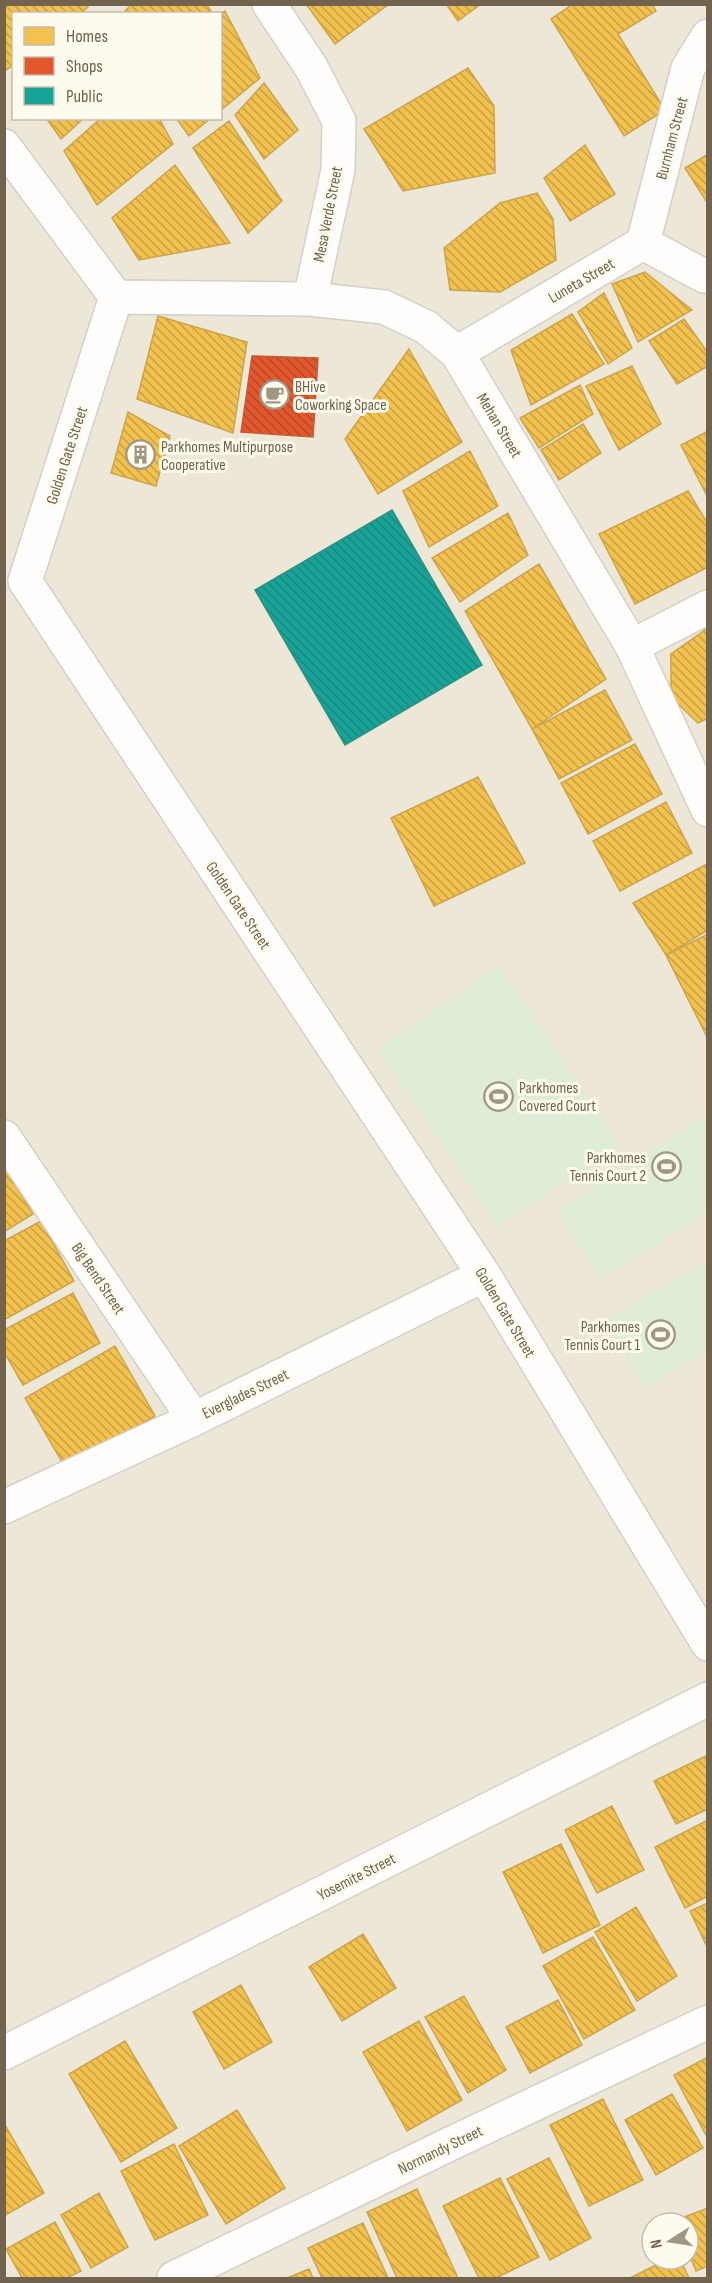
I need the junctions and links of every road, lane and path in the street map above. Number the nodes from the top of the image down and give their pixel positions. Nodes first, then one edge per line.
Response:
1 (269, 4) edge
2 (708, 36) edge
3 (4, 146) edge
4 (643, 243) junction
5 (708, 275) edge
6 (117, 297) junction
7 (310, 298) junction
8 (457, 353) junction
9 (15, 577) edge
10 (708, 607) edge
11 (632, 646) junction
12 (708, 810) edge
13 (4, 1137) edge
14 (484, 1275) junction
15 (194, 1419) junction
16 (4, 1507) edge
17 (708, 1644) edge
18 (708, 1699) edge
19 (708, 2022) edge
20 (4, 2052) edge
21 (174, 2278) edge

1 - 7 street, Mesa Verde Street
2 - 4 street, Burnham Street
3 - 6 street
4 - 5 street
4 - 8 street, Luneta Street
6 - 7 street, Mehan Street
6 - 9 street, Golden Gate Street
7 - 8 street, Mehan Street
8 - 11 street, Mehan Street
9 - 14 street, Golden Gate Street
10 - 11 street
11 - 12 street, Mehan Street
13 - 15 street, Big Bend Street
14 - 15 street, Everglades Street
14 - 17 street, Golden Gate Street
15 - 16 street, Everglades Street
18 - 20 street, Yosemite Street
19 - 21 street, Normandy Street

